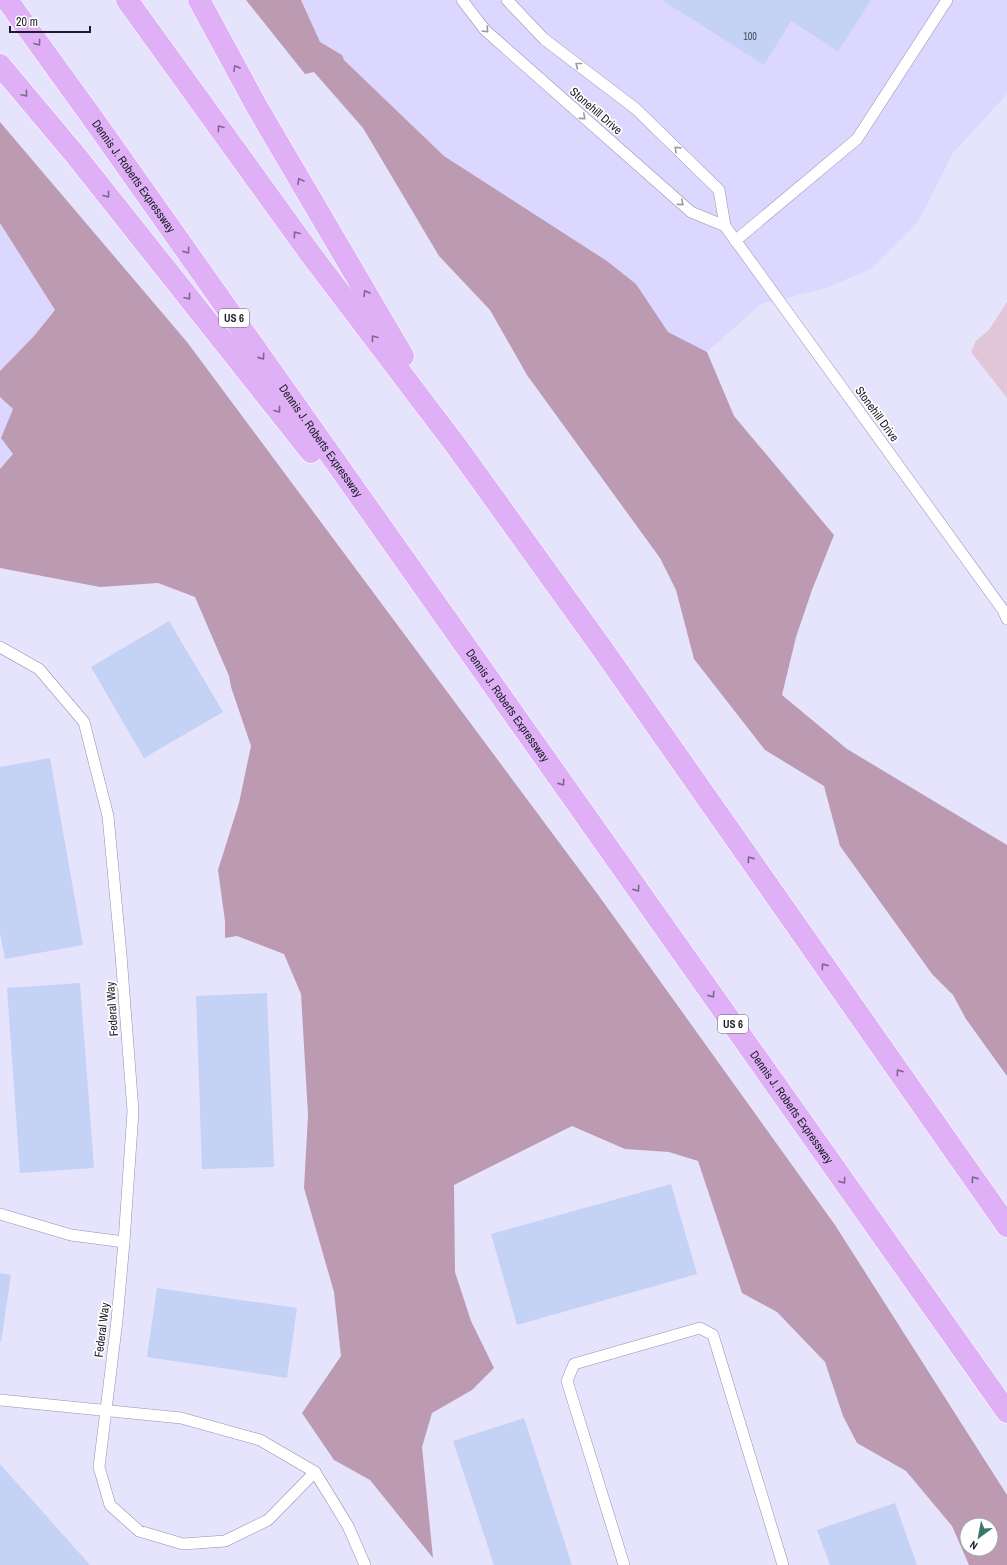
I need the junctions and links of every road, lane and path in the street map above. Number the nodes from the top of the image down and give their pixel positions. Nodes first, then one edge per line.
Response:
1 (7, 0) edge
2 (127, 0) edge
3 (199, 0) edge
4 (462, 0) edge
5 (507, 0) edge
6 (947, 0) edge
7 (0, 64) edge
8 (724, 226) junction
9 (735, 241) junction
10 (457, 447) junction
11 (1007, 619) edge
12 (458, 636) junction
13 (0, 647) edge
14 (0, 1214) edge
15 (1003, 1220) edge
16 (124, 1242) junction
17 (0, 1400) edge
18 (105, 1411) junction
19 (1007, 1412) edge
20 (315, 1472) junction
21 (365, 1565) edge
22 (624, 1565) edge
23 (783, 1565) edge

1 -> 12 highway, Dennis J. Roberts Expressway / US 6
10 -> 2 highway
10 -> 3 highway
4 -> 8 lane, Stonehill Drive
8 -> 5 lane, Stonehill Drive
6 - 9 lane
7 -> 12 highway
8 - 9 lane, Stonehill Drive
9 - 11 lane, Stonehill Drive
15 -> 10 highway
12 -> 19 highway, Dennis J. Roberts Expressway / US 6
13 - 16 lane, Federal Way
14 - 16 lane
16 - 18 lane, Federal Way
17 - 18 lane
18 - 20 lane
18 - 20 lane, Federal Way
20 - 21 lane
22 - 23 lane

